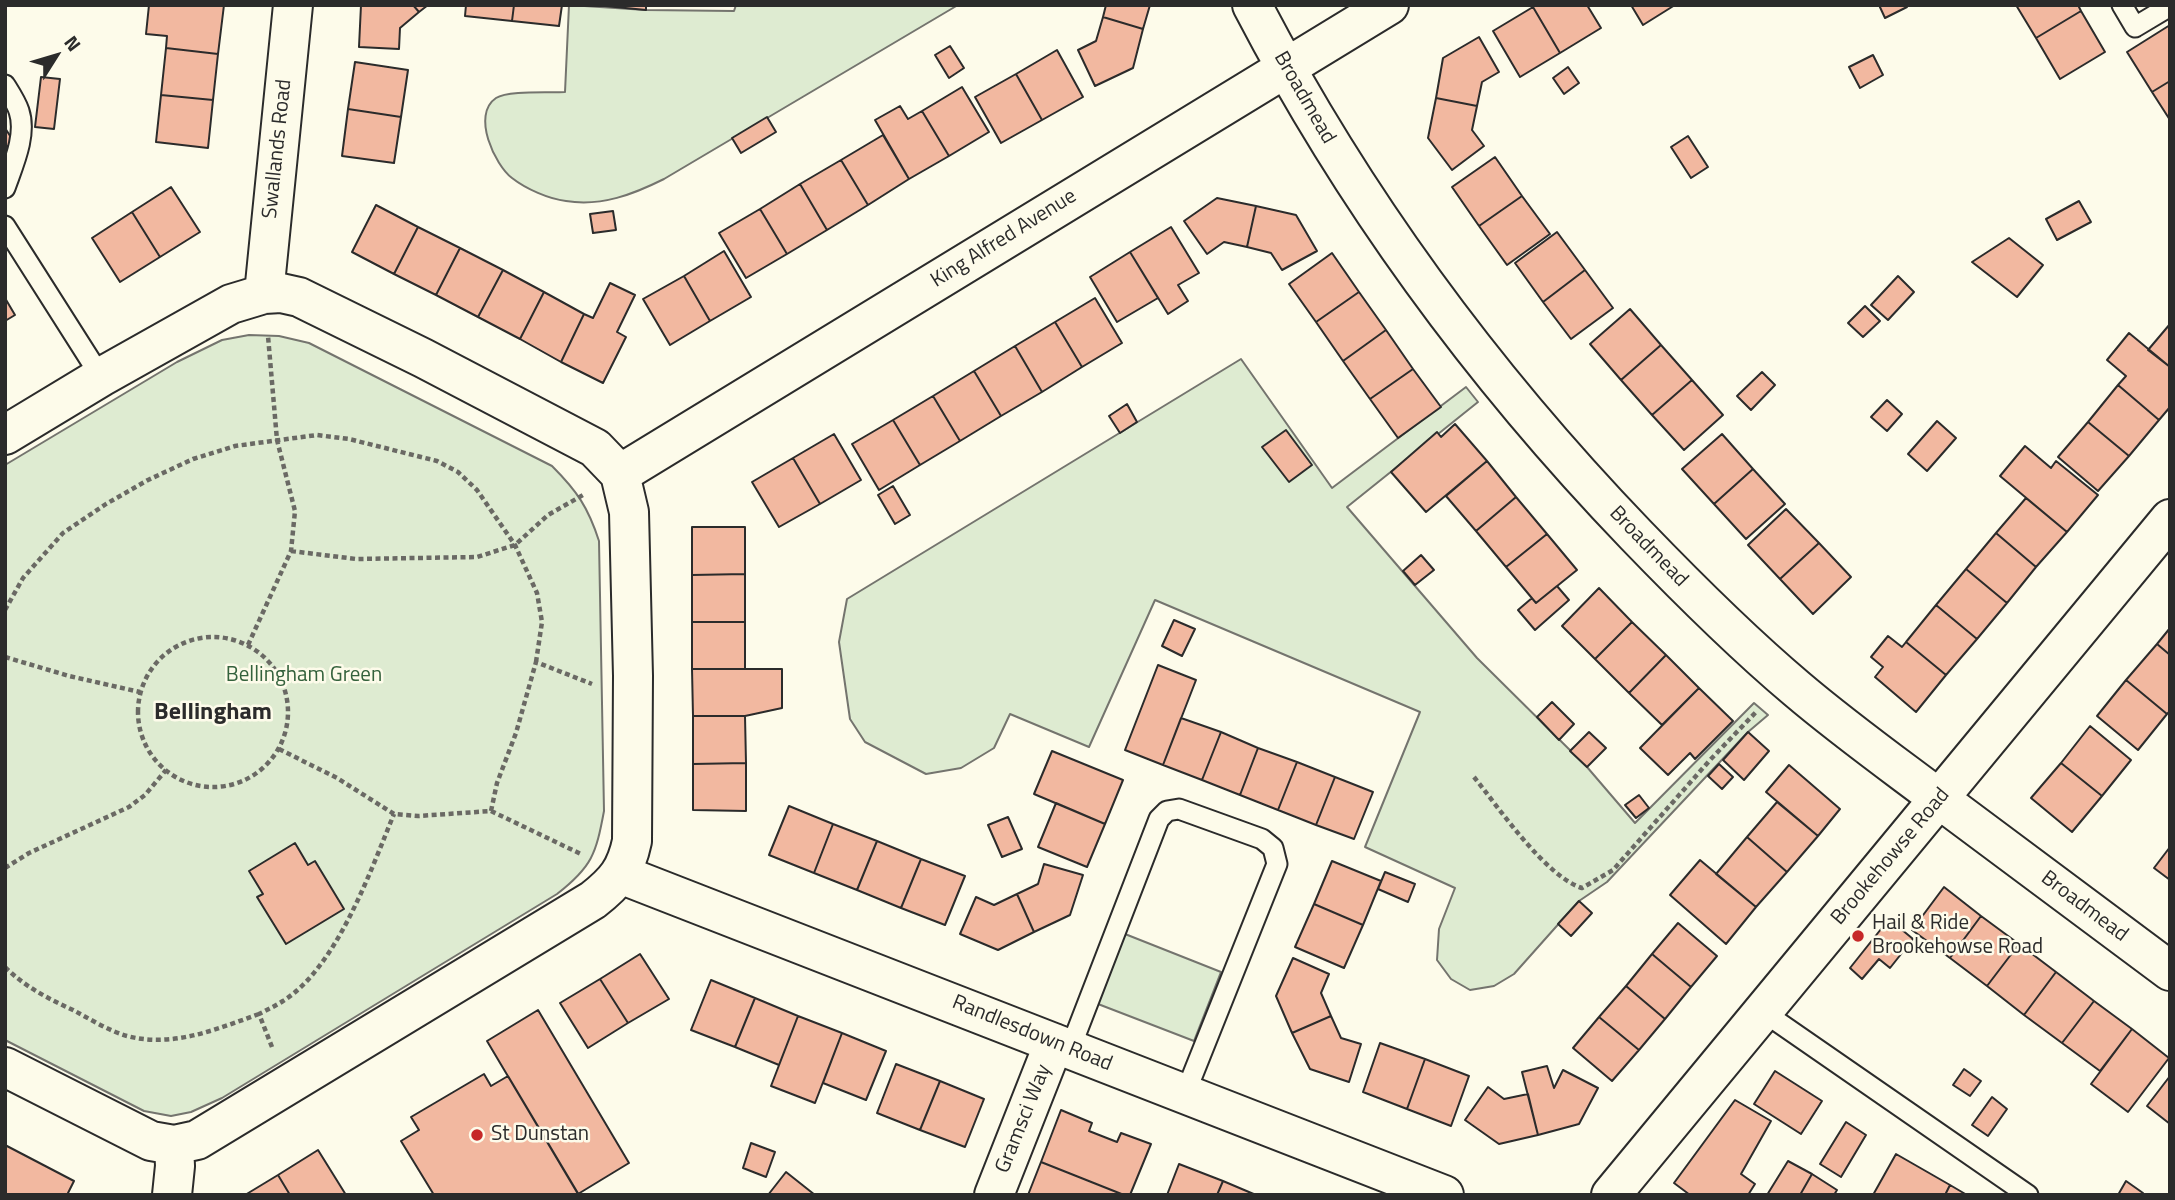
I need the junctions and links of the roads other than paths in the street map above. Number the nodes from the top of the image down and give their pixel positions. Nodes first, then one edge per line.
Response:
1 (293, 5) edge
2 (1252, 5) edge
3 (1389, 5) edge
4 (2122, 5) edge
5 (2170, 6) edge
6 (1284, 68) junction
7 (5, 85) edge
8 (5, 188) edge
9 (5, 226) edge
10 (264, 294) junction
11 (101, 377) junction
12 (5, 435) edge
13 (620, 474) junction
14 (2170, 519) edge
15 (1940, 799) junction
16 (620, 874) junction
17 (2170, 971) edge
18 (1762, 1011) junction
19 (1062, 1046) junction
20 (5, 1067) edge
21 (1185, 1094) junction
22 (174, 1145) junction
23 (172, 1195) edge
24 (994, 1195) edge
25 (1444, 1195) edge
26 (1611, 1195) edge
27 (2028, 1195) edge

1 - 10 street, Swallands Road
2 - 6 street, Broadmead
3 - 6 street, King Alfred Avenue
4 - 5 lane
6 - 13 street, King Alfred Avenue
6 - 15 street, Broadmead
7 - 8 lane
9 - 11 lane
10 - 11 street
10 - 13 street
11 - 12 street
13 - 16 street
14 - 15 street, Brookehowse Road
15 - 17 street, Broadmead
15 - 18 street, Brookehowse Road
16 - 19 street, Randlesdown Road
16 - 22 street
18 - 26 street, Brookehowse Road
18 - 27 lane
19 - 21 street, Randlesdown Road
19 - 21 lane
19 - 24 street, Gramsci Way
20 - 22 street
21 - 25 street, Randlesdown Road
22 - 23 street

